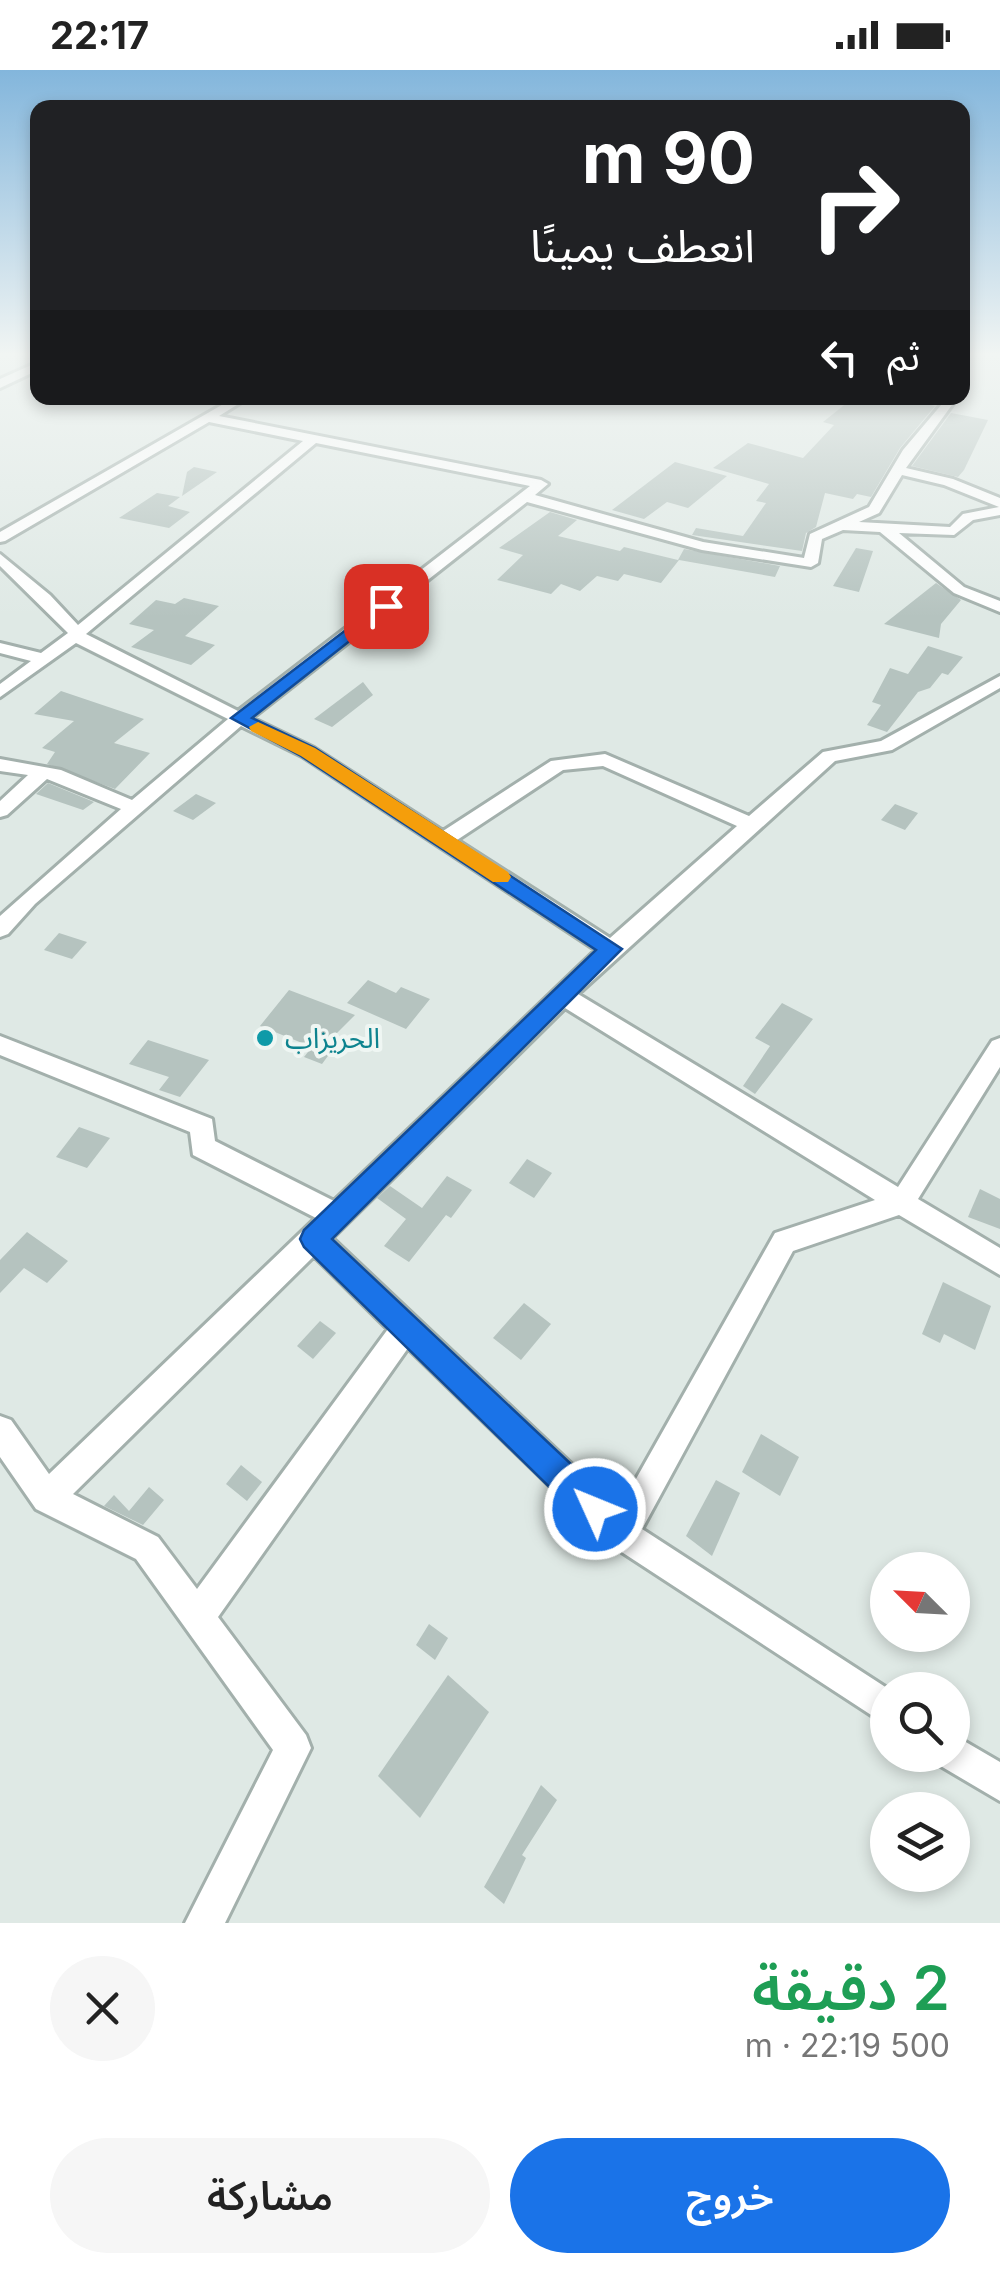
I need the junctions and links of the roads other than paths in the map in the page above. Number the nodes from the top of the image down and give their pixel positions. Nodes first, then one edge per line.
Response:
1 (164, 443) edge
2 (308, 443) edge
3 (336, 443) edge
4 (918, 443) edge
5 (897, 470) junction
6 (525, 498) junction
7 (1000, 507) edge
8 (841, 526) junction
9 (884, 528) junction
10 (0, 538) edge
11 (0, 558) edge
12 (1000, 607) edge
13 (78, 634) junction
14 (0, 648) edge
15 (45, 658) junction
16 (1000, 681) edge
17 (0, 692) edge
18 (240, 718) junction
19 (0, 765) edge
20 (42, 772) junction
21 (135, 808) junction
22 (0, 811) edge
23 (751, 825) junction
24 (443, 840) junction
25 (0, 929) edge
26 (611, 949) junction
27 (563, 996) junction
28 (0, 1045) edge
29 (1000, 1047) edge
30 (902, 1203) junction
31 (337, 1216) junction
32 (314, 1239) junction
33 (1000, 1263) edge
34 (406, 1328) junction
35 (0, 1431) edge
36 (47, 1498) junction
37 (622, 1534) junction
38 (198, 1616) junction
39 (870, 1698) edge
40 (970, 1764) edge
41 (1000, 1784) edge
42 (204, 1923) edge

1 - 10 street
2 - 13 street
3 - 6 street
4 - 5 street
5 - 7 street
5 - 8 street
6 - 8 street
6 - 18 street
7 - 9 street
8 - 9 street
9 - 12 street
11 - 13 street
13 - 15 street
13 - 18 street
14 - 15 street
15 - 17 street
16 - 23 street
18 - 21 street
18 - 24 street
19 - 20 street
20 - 21 street
20 - 22 street
21 - 25 street
23 - 24 street
23 - 26 street
24 - 26 street
26 - 27 street
27 - 30 street
27 - 31 street
28 - 31 street
29 - 30 street
30 - 33 street
30 - 37 street
31 - 32 street
32 - 34 street
32 - 36 street
34 - 37 street
34 - 38 street
35 - 36 street
36 - 38 street
37 - 39 street
38 - 42 street
40 - 41 street

